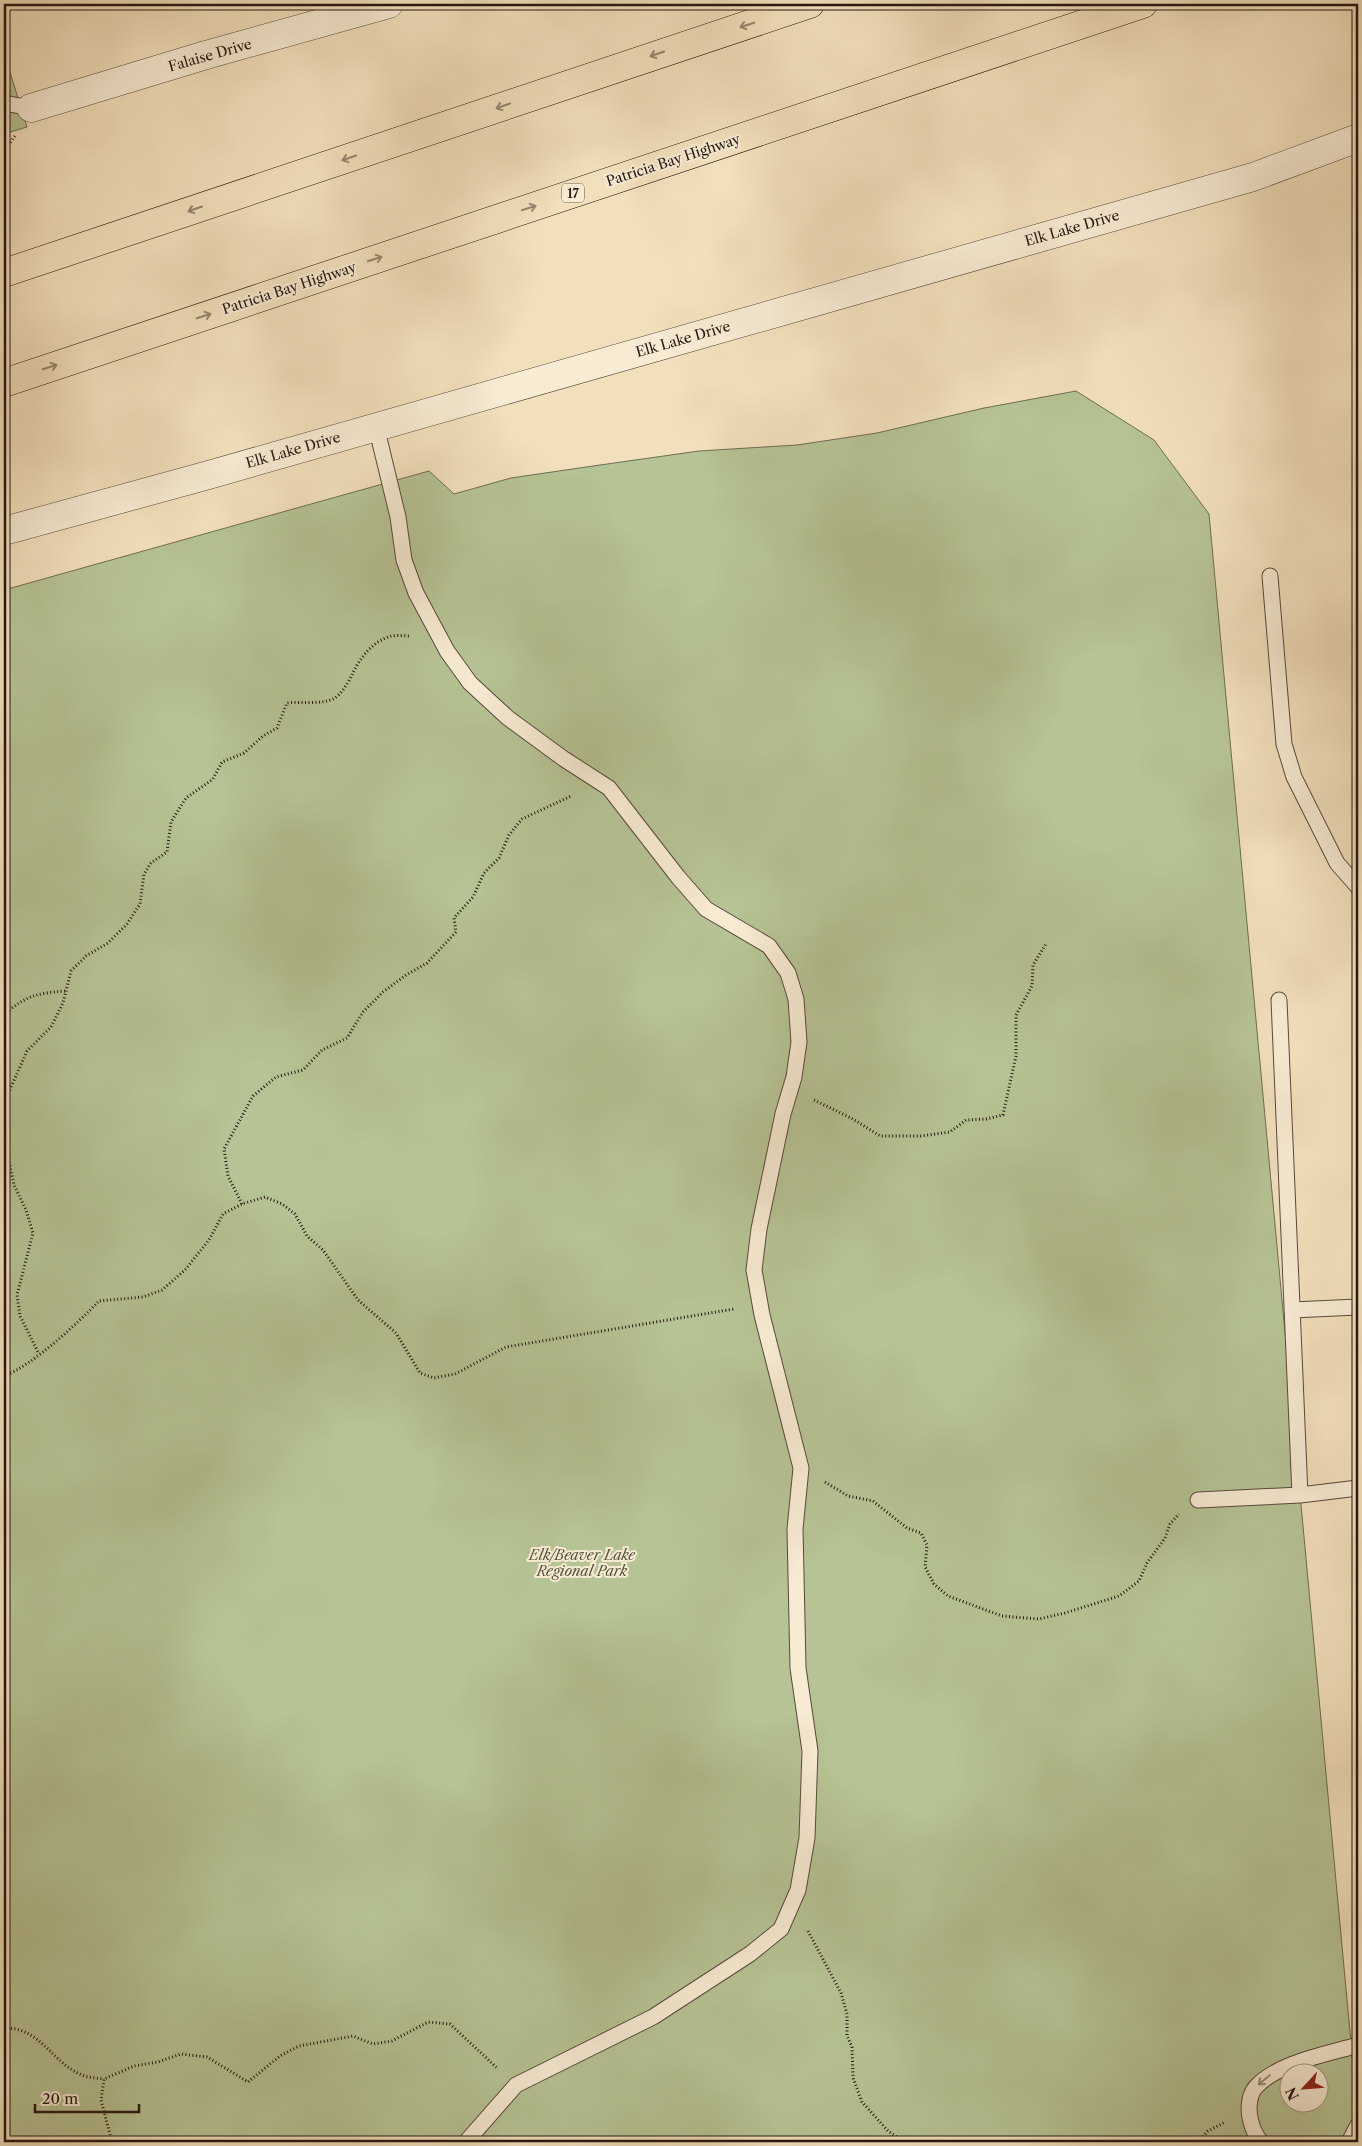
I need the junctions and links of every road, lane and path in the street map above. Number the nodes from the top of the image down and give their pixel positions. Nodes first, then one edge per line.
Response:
1 (389, 4) edge
2 (810, 4) edge
3 (1143, 4) edge
4 (4, 103) edge
5 (31, 108) joint
6 (1358, 138) edge
7 (4, 273) edge
8 (4, 383) edge
9 (376, 426) junction
10 (4, 531) edge
11 (1270, 576) dead end
12 (439, 637) junction
13 (594, 779) junction
14 (1358, 886) edge
15 (1046, 944) dead end
16 (66, 991) junction
17 (1278, 1000) dead end
18 (4, 1015) edge
19 (790, 1090) junction
20 (4, 1103) edge
21 (4, 1138) edge
22 (242, 1204) junction
23 (760, 1305) junction
24 (1358, 1307) edge
25 (1292, 1310) junction
26 (39, 1354) junction
27 (4, 1376) edge
28 (801, 1468) junction
29 (1358, 1488) edge
30 (1300, 1494) junction
31 (1198, 1500) joint
32 (789, 1911) junction
33 (4, 2028) edge
34 (1358, 2045) edge
35 (104, 2079) junction
36 (516, 2085) junction
37 (1358, 2125) edge
38 (1201, 2138) dead end
39 (112, 2142) edge
40 (466, 2142) edge
41 (904, 2142) edge
42 (1198, 2142) edge
43 (1261, 2142) edge
44 (1349, 2142) edge

1 - 5 street, Falaise Drive
2 -> 7 highway
8 -> 3 highway, Patricia Bay Highway / 17
4 - 5 lane
6 - 9 street, Elk Lake Drive
9 - 10 street, Elk Lake Drive
9 - 12 lane
11 - 14 lane
12 - 13 lane
12 - 16 path
13 - 19 lane
13 - 22 path
15 - 19 path
16 - 18 path
16 - 20 path
17 - 25 lane
19 - 23 lane
21 - 26 path
22 - 23 path
22 - 26 path
23 - 28 lane
24 - 25 lane
25 - 30 lane
26 - 27 path
28 - 31 path
28 - 32 lane
29 - 30 lane
30 - 31 lane
32 - 36 lane
32 - 41 path
33 - 35 path
34 -> 43 lane
35 - 36 path
35 - 39 path
36 - 40 lane
37 - 44 lane
38 - 42 path

